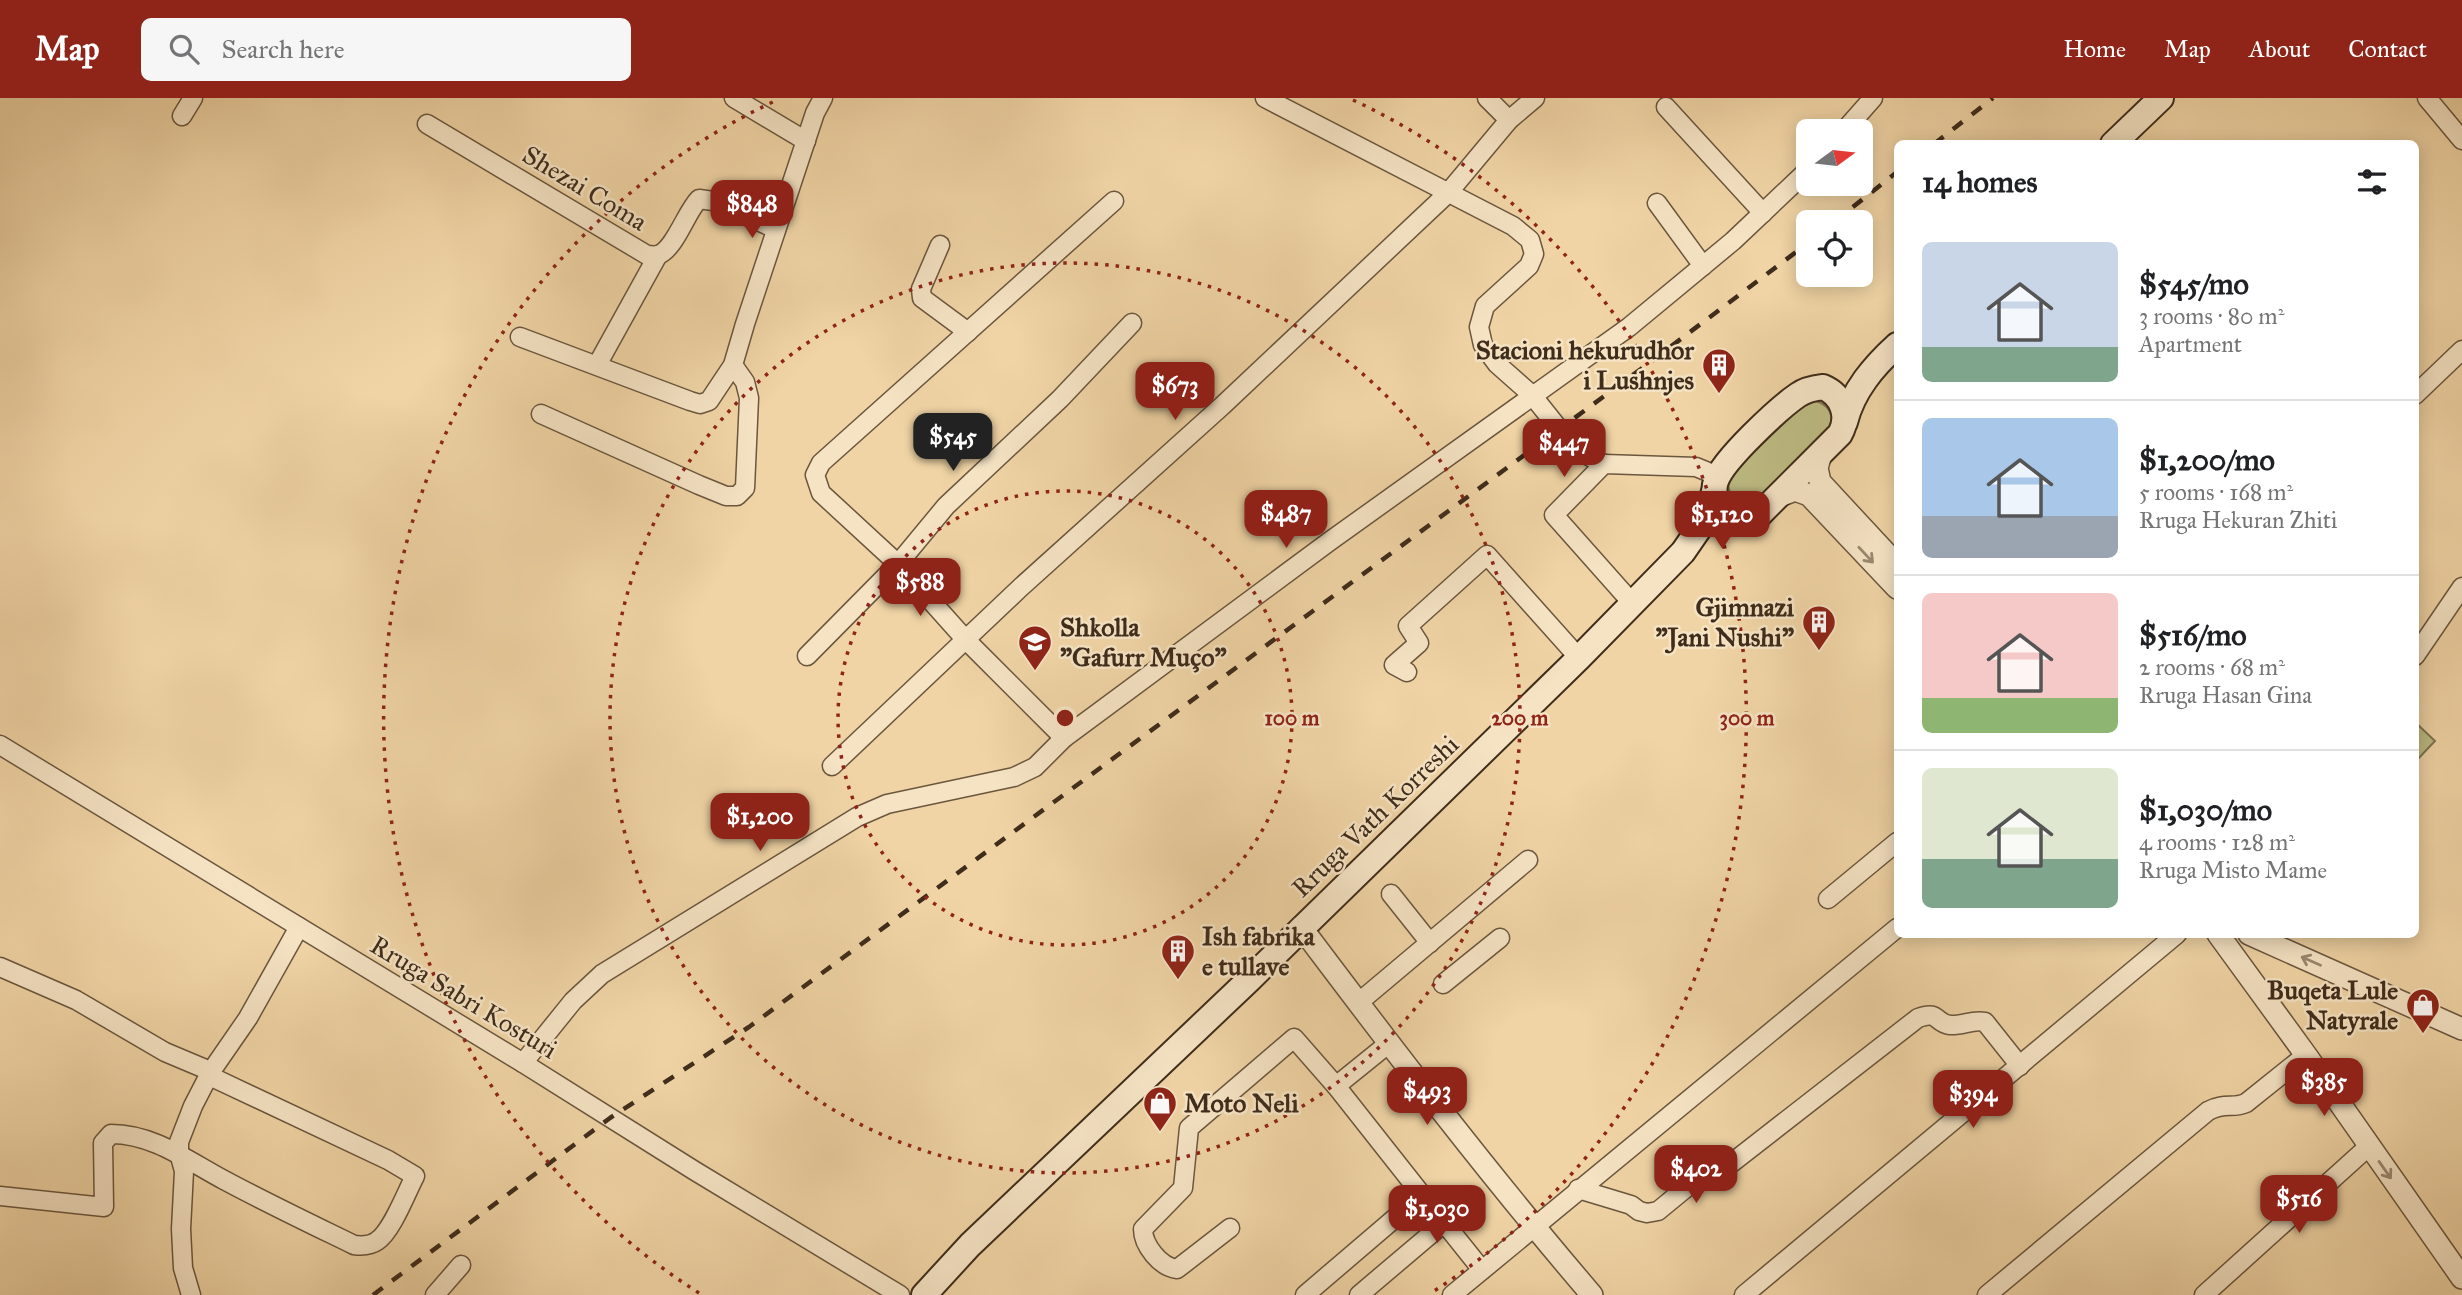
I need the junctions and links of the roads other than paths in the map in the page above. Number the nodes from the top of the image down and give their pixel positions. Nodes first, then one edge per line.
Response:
1 (193, 98) edge
2 (734, 98) edge
3 (1265, 98) edge
4 (1488, 98) edge
5 (1535, 98) edge
6 (1873, 98) edge
7 (2161, 98) edge
8 (2427, 98) edge
9 (822, 99) edge
10 (1666, 107) dead end
11 (182, 116) dead end
12 (1855, 119) edge
13 (1509, 120) junction
14 (427, 124) dead end
15 (2117, 140) edge
16 (2462, 140) edge
17 (806, 141) junction
18 (1796, 181) edge
19 (1448, 193) junction
20 (1114, 201) dead end
21 (1657, 203) dead end
22 (1763, 213) junction
23 (776, 229) junction
24 (940, 245) dead end
25 (658, 255) junction
26 (1703, 266) junction
27 (1132, 323) dead end
28 (968, 332) junction
29 (520, 337) dead end
30 (1891, 350) edge
31 (2462, 350) edge
32 (601, 358) dead end
33 (733, 365) junction
34 (1820, 387) junction
35 (2419, 391) edge
36 (1532, 394) junction
37 (541, 414) dead end
38 (1845, 422) junction
39 (1821, 454) junction
40 (1604, 464) junction
41 (1716, 484) junction
42 (1777, 497) junction
43 (1745, 519) junction
44 (1683, 552) junction
45 (1894, 562) edge
46 (898, 564) junction
47 (1894, 585) edge
48 (2462, 587) edge
49 (1633, 604) junction
50 (965, 639) junction
51 (2419, 650) edge
52 (807, 656) dead end
53 (1579, 658) junction
54 (1406, 673) dead end
55 (1064, 738) junction
56 (0, 745) edge
57 (832, 766) dead end
58 (1894, 844) edge
59 (1528, 860) dead end
60 (1391, 894) dead end
61 (1828, 899) dead end
62 (299, 927) junction
63 (1301, 927) junction
64 (1894, 930) edge
65 (1500, 938) dead end
66 (2172, 938) edge
67 (2258, 938) edge
68 (1430, 943) junction
69 (2233, 945) edge
70 (0, 967) edge
71 (1443, 984) dead end
72 (1358, 1003) junction
73 (2462, 1029) edge
74 (1388, 1044) junction
75 (2306, 1055) junction
76 (523, 1063) junction
77 (2020, 1066) junction
78 (210, 1073) junction
79 (1336, 1086) junction
80 (2368, 1147) junction
81 (179, 1153) junction
82 (1578, 1189) junction
83 (1422, 1195) junction
84 (0, 1196) edge
85 (1444, 1223) junction
86 (1533, 1227) junction
87 (1230, 1228) dead end
88 (461, 1265) dead end
89 (1482, 1270) junction
90 (2462, 1278) edge
91 (191, 1295) edge
92 (435, 1295) edge
93 (900, 1295) edge
94 (924, 1295) edge
95 (1306, 1295) edge
96 (1359, 1295) edge
97 (1452, 1295) edge
98 (1592, 1295) edge
99 (1744, 1295) edge
100 (1987, 1295) edge
101 (2203, 1295) edge

1 - 11 street
2 - 17 street
3 - 19 street
4 - 13 street
5 - 13 street
6 - 12 street
7 - 15 main road
8 - 16 street
9 - 17 street
10 - 22 street
13 - 19 street
14 - 25 street, Shezai Coma
17 - 23 street
18 - 22 street
19 - 36 street
19 - 50 street
20 - 28 street
21 - 26 street
22 - 26 street
23 - 25 street, Shezai Coma
23 - 33 street
24 - 28 street
25 - 32 street
26 - 36 street
27 - 46 street
28 - 46 street
29 - 33 street
30 - 34 main road
30 - 38 main road
31 - 35 street
33 - 37 street
34 - 38 main road
34 - 41 main road, Rruga Vath Korreshi
36 - 40 street
36 - 55 street
38 - 39 main road, Rruga Vath Korreshi
39 - 42 main road, Rruga Vath Korreshi
39 - 45 street
40 - 41 street
40 - 49 street
41 - 43 main road
41 - 44 main road, Rruga Vath Korreshi
42 - 43 main road, Rruga Vath Korreshi
42 -> 47 street
43 - 44 main road, Rruga Vath Korreshi
44 - 49 main road, Rruga Vath Korreshi
46 - 50 street
46 - 52 street
48 - 51 street
49 - 53 main road, Rruga Vath Korreshi
50 - 55 street
50 - 57 street
53 - 54 street
53 - 63 main road, Rruga Vath Korreshi
55 - 76 street
56 - 62 street, Rruga Sabri Kosturi
58 - 61 street
59 - 68 street
60 - 68 street
62 - 76 street, Rruga Sabri Kosturi
62 - 78 street
63 - 72 street
63 - 94 main road, Rruga Vath Korreshi
64 - 82 street
65 - 71 street
66 - 77 street
73 -> 67 street
68 - 72 street
69 - 75 street
70 - 78 street
72 - 74 street
74 - 79 street
74 - 86 street
75 - 80 street
75 - 100 street
76 - 93 street, Rruga Sabri Kosturi
77 - 82 street
77 - 99 street
78 - 81 street
78 - 81 street
79 - 83 street
79 - 87 street
80 -> 90 street
80 - 101 street
81 - 84 street
81 - 91 street
82 - 86 street
83 - 85 street
83 - 95 street
85 - 89 street
85 - 96 street
86 - 89 street
86 - 98 street
88 - 92 street
89 - 97 street

